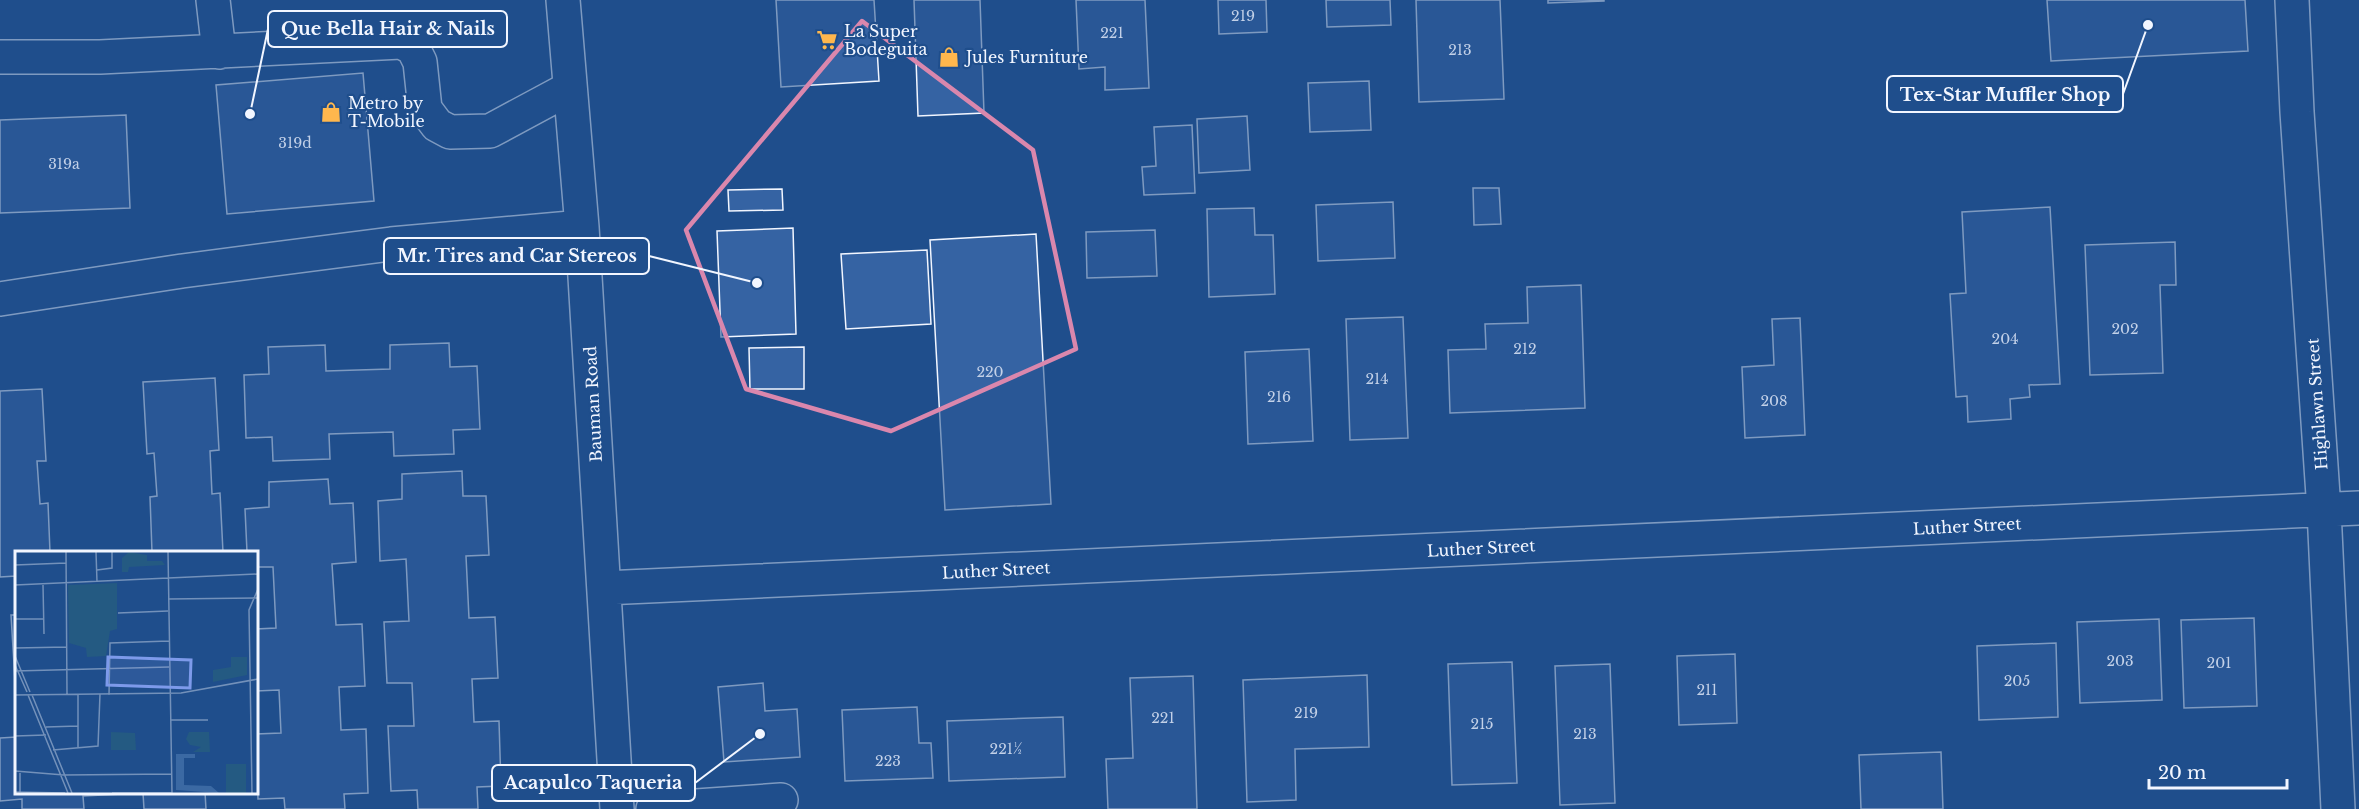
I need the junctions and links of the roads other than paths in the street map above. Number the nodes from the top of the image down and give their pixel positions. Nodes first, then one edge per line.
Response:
1 (213, 0) edge
2 (563, 0) edge
3 (2292, 0) edge
4 (1, 52) edge
5 (219, 52) junction
6 (570, 88) junction
7 (582, 227) junction
8 (0, 299) edge
9 (2359, 508) edge
10 (2324, 510) junction
11 (604, 588) junction
12 (781, 800) dead end
13 (617, 809) edge
14 (653, 809) edge
15 (2338, 809) edge

1 - 5 street
2 - 6 street, Bauman Road
3 - 10 street, Highlawn Street
4 - 5 street
5 - 6 street
6 - 7 street, Bauman Road
7 - 8 street
7 - 11 street, Bauman Road
9 - 10 street, Luther Street
10 - 11 street, Luther Street
10 - 15 street, Highlawn Street
11 - 13 street, Bauman Road
12 - 14 street

